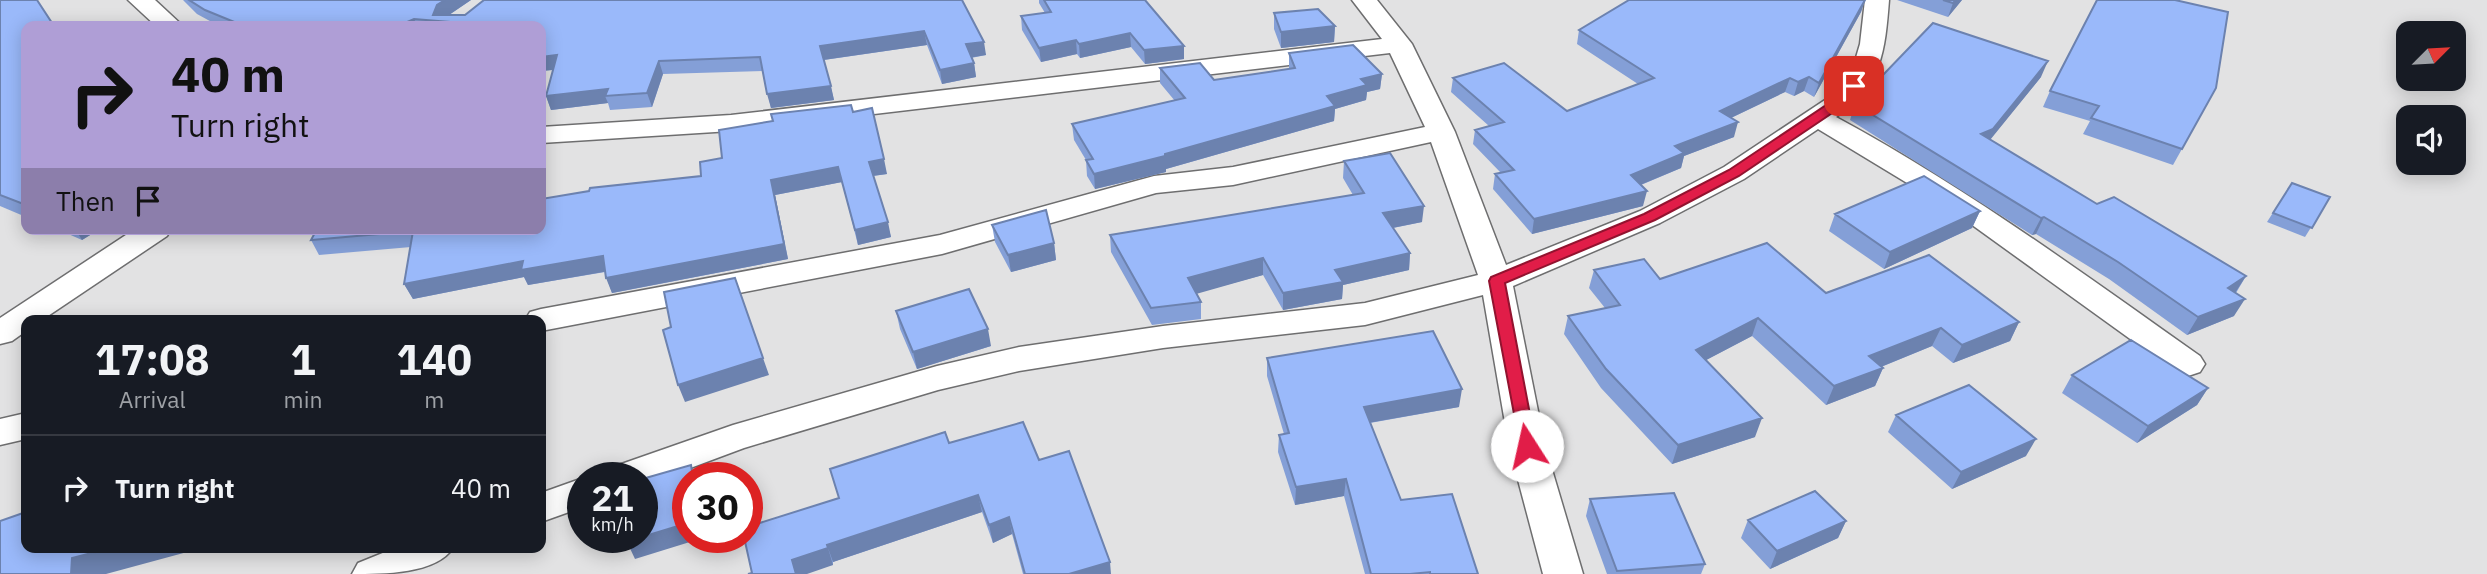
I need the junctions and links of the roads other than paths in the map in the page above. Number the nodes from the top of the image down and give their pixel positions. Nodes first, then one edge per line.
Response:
1 (140, 0) edge
2 (1364, 0) edge
3 (1877, 0) edge
4 (166, 21) edge
5 (1399, 44) junction
6 (1817, 117) junction
7 (1441, 132) junction
8 (546, 135) edge
9 (147, 235) edge
10 (1496, 281) junction
11 (26, 315) edge
12 (21, 318) edge
13 (546, 319) edge
14 (0, 332) edge
15 (2188, 364) dead end
16 (21, 427) edge
17 (0, 432) edge
18 (658, 465) edge
19 (567, 498) edge
20 (546, 506) edge
21 (422, 553) edge
22 (372, 574) edge
23 (1563, 574) edge

1 - 4 street
2 - 5 street
3 - 6 street
5 - 7 street
5 - 8 street
6 - 10 street
6 - 15 street
7 - 10 street
7 - 13 street
9 - 11 street
10 - 18 street
10 - 23 street
12 - 14 street
16 - 17 street
19 - 20 street
21 - 22 street

